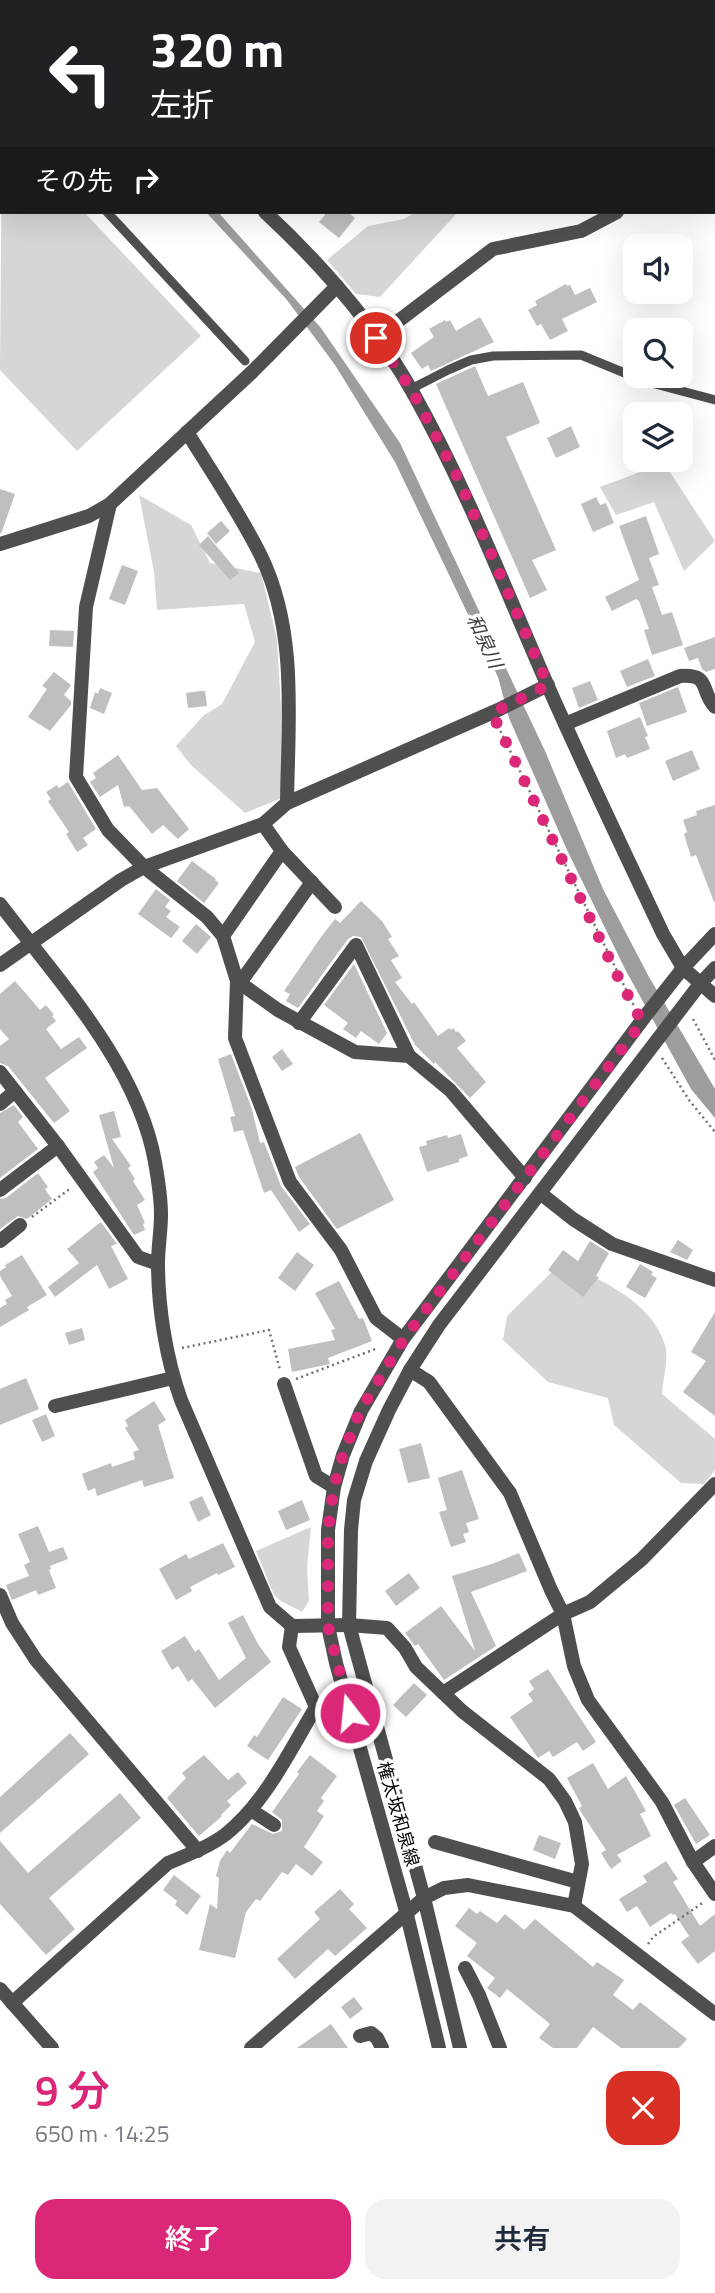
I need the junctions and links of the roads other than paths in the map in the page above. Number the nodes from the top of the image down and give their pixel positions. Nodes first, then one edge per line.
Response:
1 (109, 214) edge
2 (267, 214) edge
3 (613, 214) edge
4 (337, 286) junction
5 (376, 338) junction
6 (248, 367) junction
7 (411, 389) junction
8 (715, 400) edge
9 (187, 432) junction
10 (110, 504) junction
11 (0, 544) edge
12 (548, 685) junction
13 (715, 707) edge
14 (565, 724) junction
15 (286, 803) junction
16 (263, 824) junction
17 (282, 851) junction
18 (145, 867) junction
19 (312, 882) junction
20 (0, 904) edge
21 (335, 907) dead end
22 (715, 933) edge
23 (223, 936) junction
24 (29, 943) junction
25 (0, 965) edge
26 (683, 968) junction
27 (715, 968) edge
28 (239, 982) junction
29 (700, 984) junction
30 (715, 996) edge
31 (299, 1023) junction
32 (410, 1056) junction
33 (0, 1072) edge
34 (15, 1091) junction
35 (0, 1104) edge
36 (58, 1146) junction
37 (525, 1178) junction
38 (0, 1190) edge
39 (540, 1193) junction
40 (20, 1225) road end
41 (0, 1241) edge
42 (158, 1264) junction
43 (715, 1280) edge
44 (404, 1339) junction
45 (410, 1370) junction
46 (173, 1378) junction
47 (284, 1384) road end
48 (55, 1406) dead end
49 (715, 1484) edge
50 (334, 1487) junction
51 (0, 1595) edge
52 (563, 1615) junction
53 (292, 1626) junction
54 (328, 1626) junction
55 (349, 1626) junction
56 (443, 1693) junction
57 (251, 1811) junction
58 (274, 1825) dead end
59 (435, 1842) dead end
60 (715, 1846) edge
61 (198, 1851) junction
62 (693, 1862) junction
63 (578, 1882) junction
64 (715, 1894) edge
65 (424, 1898) junction
66 (574, 1906) junction
67 (406, 1912) junction
68 (464, 1968) dead end
69 (0, 1989) edge
70 (12, 2003) junction
71 (715, 2014) edge
72 (360, 2036) dead end
73 (52, 2048) edge
74 (251, 2048) edge
75 (382, 2048) edge
76 (439, 2048) edge
77 (460, 2048) edge
78 (500, 2048) edge

1 - 6 lane
2 - 4 street
3 - 5 street
4 - 5 street
4 - 6 street, bridge
5 - 7 street
6 - 9 street
7 - 8 lane
7 - 12 street
9 - 10 street
9 - 15 street
10 - 11 street
10 - 18 street
12 - 14 street
12 - 15 street
13 - 14 street
14 - 26 street
15 - 16 street
16 - 17 street
16 - 18 street
17 - 19 street
17 - 23 street
18 - 23 street
18 - 24 street
19 - 21 street
19 - 28 street
20 - 24 street
22 - 26 street
23 - 28 street
24 - 25 street
24 - 42 street
26 - 29 street
26 - 37 street, 権太坂和泉線
27 - 29 street
28 - 31 street
28 - 44 street
29 - 30 street
29 - 39 street, 権太坂和泉線
31 - 32 street
31 - 32 street
32 - 37 street
33 - 34 street
34 - 35 street
34 - 36 street
36 - 38 street
36 - 42 street
37 - 44 street, 権太坂和泉線
39 - 43 street
39 - 45 street, 権太坂和泉線
40 - 41 street
42 - 46 street
44 - 50 street, 権太坂和泉線
45 - 52 street
45 - 55 street, 権太坂和泉線
46 - 48 street
46 - 53 street
47 - 50 street
49 - 52 street
50 - 54 street, 権太坂和泉線
51 - 61 street
52 - 56 street
52 - 62 street
53 - 54 street
53 - 57 street
54 - 55 street
54 - 67 street, 権太坂和泉線
55 - 56 street
55 - 65 street, 権太坂和泉線
56 - 63 street
57 - 58 street
57 - 61 street
59 - 63 street
60 - 62 street
61 - 70 street
62 - 64 street
63 - 66 street
65 - 66 street
65 - 67 street
65 - 77 street, 権太坂和泉線
66 - 71 street
67 - 74 street
67 - 76 street, 権太坂和泉線
68 - 78 street
69 - 70 street
70 - 73 street
72 - 75 street

